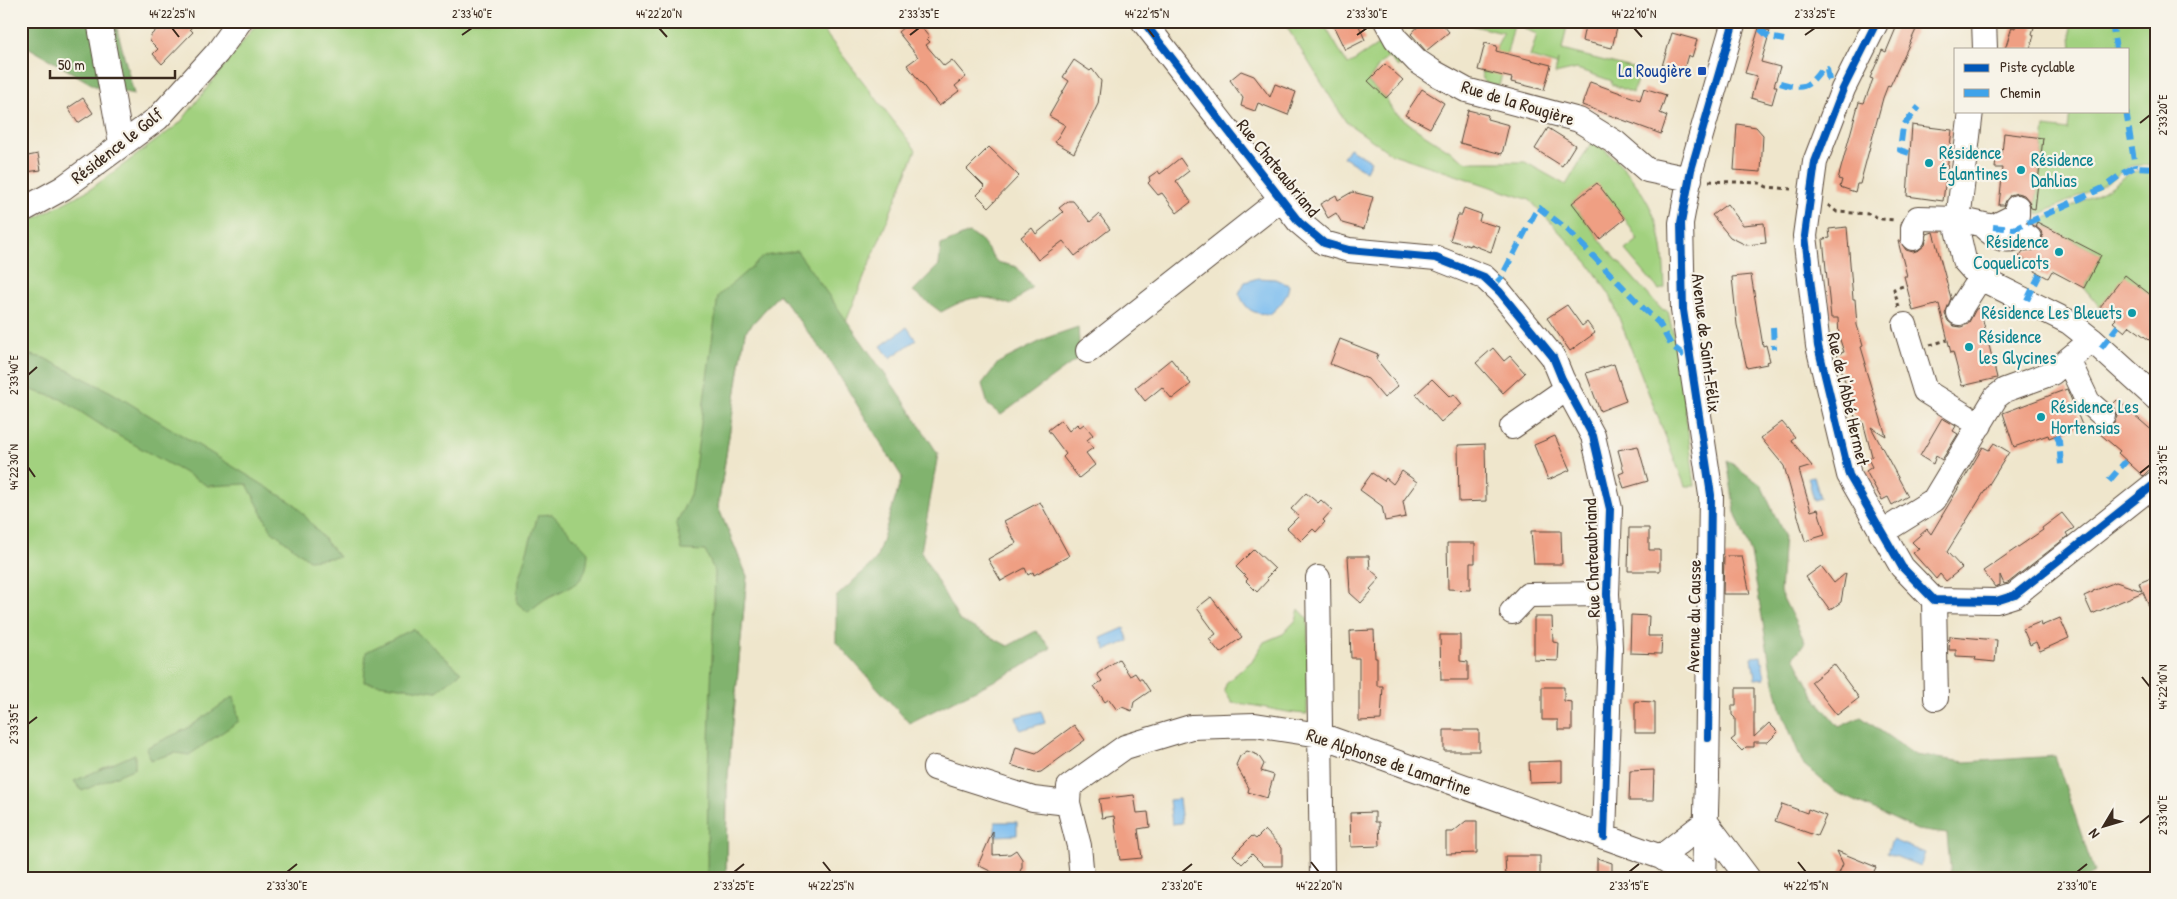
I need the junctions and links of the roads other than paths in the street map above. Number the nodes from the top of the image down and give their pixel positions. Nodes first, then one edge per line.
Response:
1 (99, 21) edge
2 (240, 21) edge
3 (1143, 21) edge
4 (1386, 21) edge
5 (1734, 21) edge
6 (1877, 21) edge
7 (1984, 21) edge
8 (1985, 48) edge
9 (1971, 112) edge
10 (122, 143) junction
11 (1700, 180) junction
12 (1281, 199) junction
13 (2017, 206) dead end
14 (21, 211) edge
15 (1920, 218) dead end
16 (1958, 219) junction
17 (1983, 226) junction
18 (2029, 238) dead end
19 (1980, 278) junction
20 (1960, 313) dead end
21 (1905, 325) road end
22 (2092, 340) junction
23 (1088, 351) dead end
24 (2068, 360) junction
25 (1568, 388) junction
26 (2153, 388) edge
27 (2089, 408) dead end
28 (1980, 425) junction
29 (1512, 427) dead end
30 (2156, 483) edge
31 (1711, 495) joint
32 (1881, 533) junction
33 (1318, 578) dead end
34 (1608, 594) junction
35 (1934, 600) junction
36 (1512, 612) dead end
37 (1936, 698) dead end
38 (1320, 735) junction
39 (935, 768) dead end
40 (1068, 803) junction
41 (1706, 822) junction
42 (1604, 837) junction
43 (1661, 857) junction
44 (1704, 877) edge
45 (1082, 878) edge
46 (1322, 878) edge
47 (1693, 878) edge
48 (1699, 878) edge
49 (1713, 878) edge
50 (1748, 878) edge

1 - 10 street
2 - 10 street, Résidence le Golf
3 - 12 street, Rue Chateaubriand
4 - 11 street, Rue de la Rougière
5 - 11 street, Avenue de Saint-Félix
6 - 32 street, Rue de l'Abbé Hermet
7 - 8 street
9 - 16 street
10 - 14 street, Résidence le Golf
11 - 31 street, Avenue de Saint-Félix
12 - 23 street, Rue Chateaubriand
12 - 25 street, Rue Chateaubriand
13 - 17 street
15 - 16 street
16 - 17 street
16 - 19 street
17 - 18 street
19 - 20 street
19 - 22 street
21 - 28 street
22 - 24 street
22 - 26 street
24 - 27 street
24 - 28 street
25 - 29 street
25 - 34 street, Rue Chateaubriand
28 - 32 street
30 - 35 street
31 - 41 street, Avenue du Causse
32 - 35 street, Rue de l'Abbé Hermet
33 - 38 street
34 - 36 street, Rue Chateaubriand
34 - 42 street, Rue Chateaubriand
35 - 37 street
38 - 40 street, Rue Alphonse de Lamartine
38 - 42 street, Rue Alphonse de Lamartine
38 - 46 street
39 - 40 street
40 - 45 street
41 - 43 street
41 - 44 street, Avenue du Causse
41 - 50 street
42 - 43 street, Rue Alphonse de Lamartine
43 - 47 street, Rue Alphonse de Lamartine
44 - 48 street
44 - 49 street

